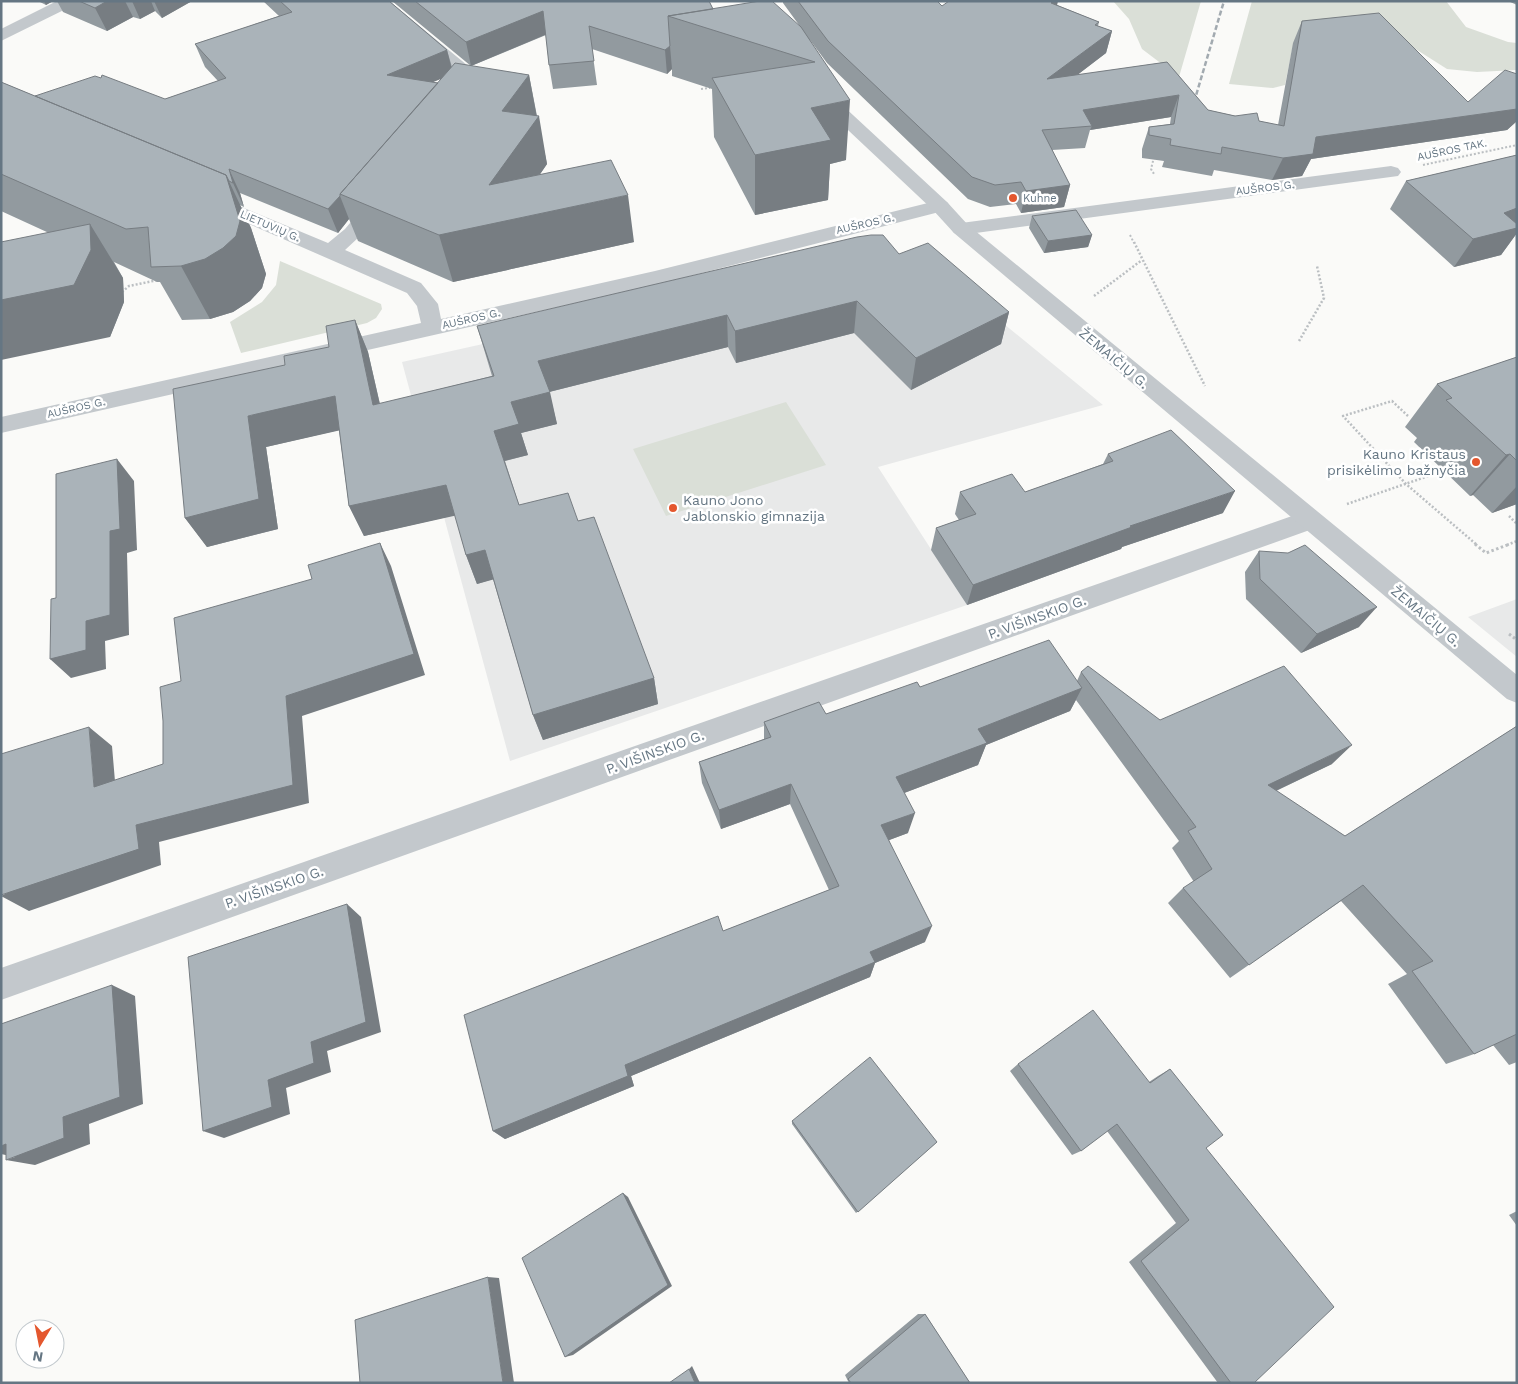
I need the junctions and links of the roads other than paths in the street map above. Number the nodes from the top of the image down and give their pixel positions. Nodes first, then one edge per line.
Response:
1 (70, 1) edge
2 (379, 1) edge
3 (1, 36) edge
4 (810, 85) edge
5 (457, 107) edge
6 (1391, 172) road end
7 (389, 188) edge
8 (197, 195) edge
9 (940, 206) junction
10 (961, 229) junction
11 (331, 252) junction
12 (433, 328) junction
13 (1, 425) edge
14 (1309, 520) junction
15 (1517, 691) edge
16 (1, 984) edge

1 - 3 street
2 - 5 street
4 - 9 street, ŽEMAIČIŲ G.
6 - 10 street, AUŠROS G.
7 - 11 street
8 - 11 street, LIETUVIŲ G.
9 - 10 street, ŽEMAIČIŲ G.
9 - 12 street, AUŠROS G.
10 - 14 street, ŽEMAIČIŲ G.
11 - 12 street, LIETUVIŲ G.
12 - 13 street, AUŠROS G.
14 - 15 street, ŽEMAIČIŲ G.
14 - 16 street, P. VIŠINSKIO G.

